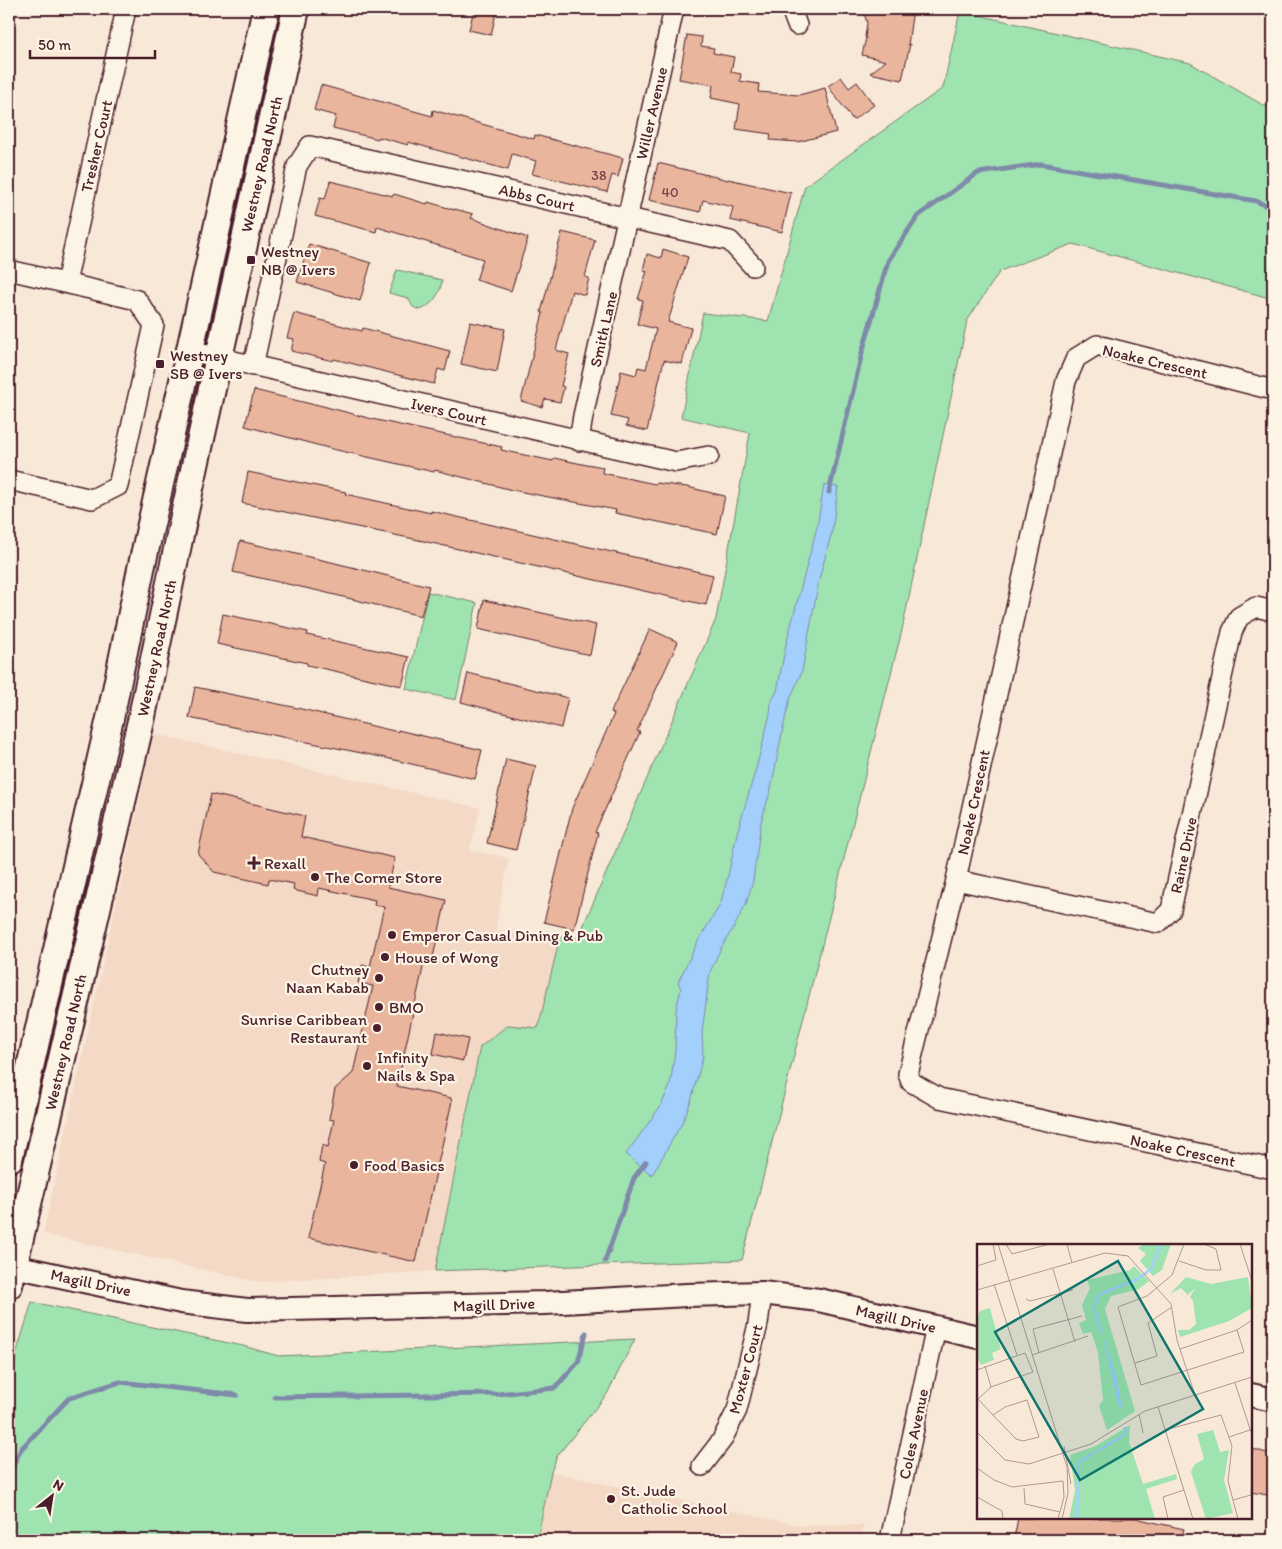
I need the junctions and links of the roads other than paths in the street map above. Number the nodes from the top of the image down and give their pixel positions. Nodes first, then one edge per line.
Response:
1 (126, 9) edge
2 (266, 9) edge
3 (296, 9) edge
4 (674, 9) edge
5 (627, 217) junction
6 (753, 266) dead end
7 (9, 270) edge
8 (66, 282) junction
9 (190, 351) junction
10 (218, 357) junction
11 (252, 366) junction
12 (1273, 390) edge
13 (579, 441) junction
14 (709, 456) dead end
15 (9, 480) edge
16 (1273, 611) edge
17 (956, 880) junction
18 (9, 1159) edge
19 (1273, 1169) edge
20 (10, 1272) edge
21 (762, 1293) junction
22 (936, 1327) junction
23 (977, 1337) edge
24 (1252, 1395) edge
25 (1273, 1400) edge
26 (702, 1466) dead end
27 (890, 1540) edge

1 - 8 street, Tresher Court
2 - 9 main road, Westney Road North
3 - 10 main road, Westney Road North
4 - 5 street, Willer Avenue
5 - 6 street, Abbs Court
5 - 11 street, Abbs Court
5 - 13 street, Smith Lane
7 - 8 street
8 - 15 street
9 - 10 street, Ivers Court
9 - 18 main road, Westney Road North
10 - 11 street, Ivers Court
10 - 20 main road, Westney Road North
11 - 13 street, Ivers Court
12 - 17 street, Noake Crescent
13 - 14 street, Ivers Court
16 - 17 street, Raine Drive
17 - 19 street, Noake Crescent
20 - 21 street, Magill Drive
21 - 22 street, Magill Drive
21 - 26 street, Moxter Court
22 - 23 street, Magill Drive
22 - 27 street, Coles Avenue
24 - 25 street

